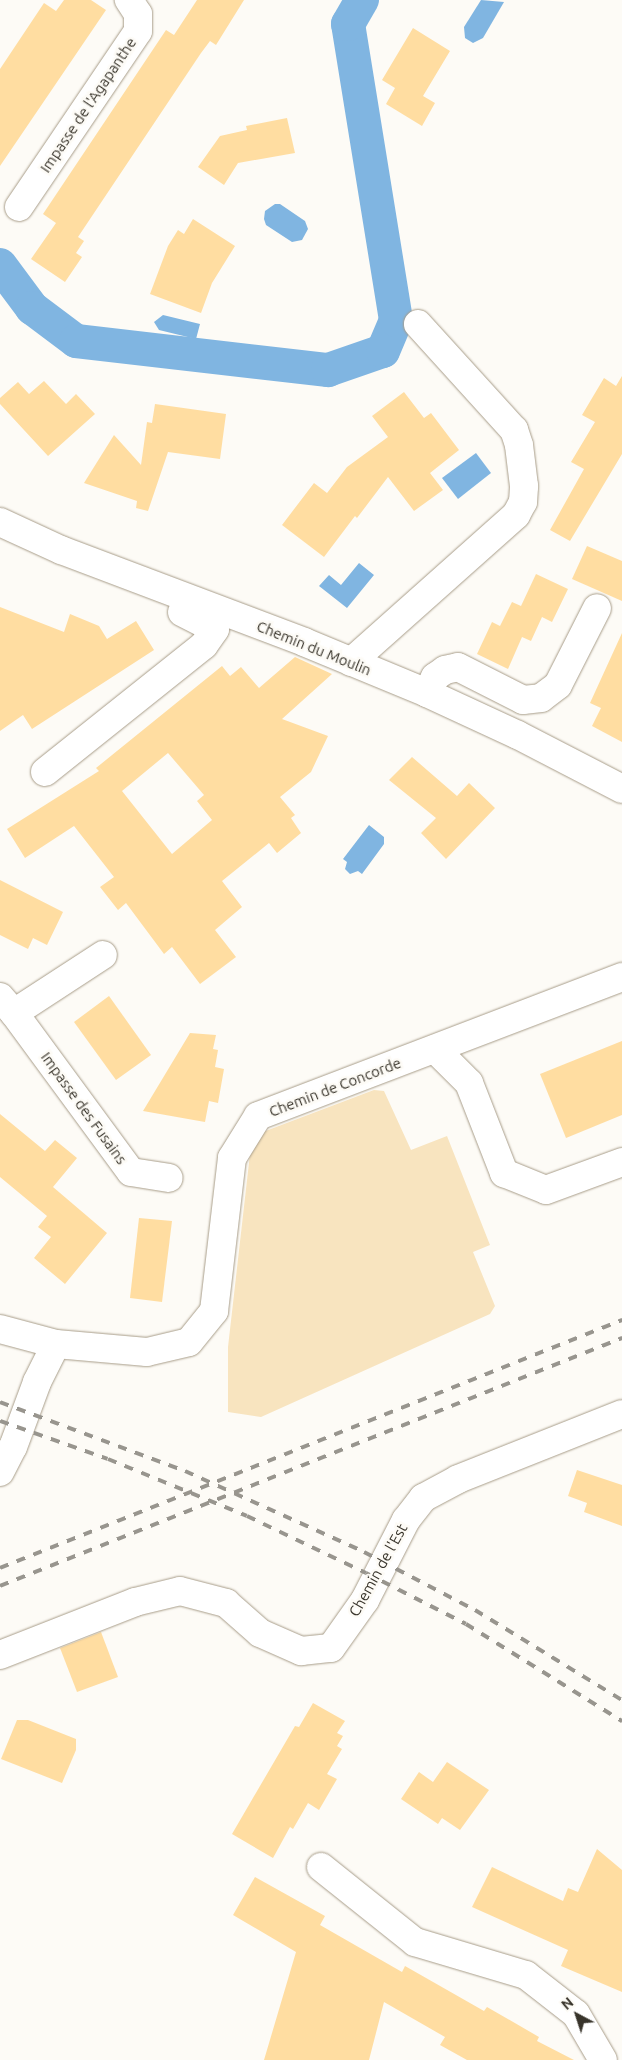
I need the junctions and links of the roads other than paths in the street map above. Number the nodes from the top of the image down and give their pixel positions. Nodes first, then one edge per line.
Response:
1 (128, 0) edge
2 (19, 207) dead end
3 (418, 324) dead end
4 (0, 522) edge
5 (61, 550) junction
6 (597, 608) dead end
7 (351, 662) junction
8 (427, 693) junction
9 (44, 772) dead end
10 (622, 789) edge
11 (103, 955) dead end
12 (622, 977) edge
13 (7, 1005) edge
14 (435, 1049) junction
15 (622, 1162) edge
16 (169, 1178) dead end
17 (0, 1329) edge
18 (56, 1344) junction
19 (622, 1414) edge
20 (0, 1472) edge
21 (0, 1655) edge
22 (321, 1867) dead end
23 (603, 2060) edge

1 - 2 street, Impasse de l'Agapanthe
3 - 7 street
4 - 5 street, Chemin du Moulin
5 - 7 street, Chemin du Moulin
5 - 9 street
6 - 8 street
7 - 8 street, Chemin du Moulin
8 - 10 street, Chemin du Moulin
11 - 13 street
12 - 14 street, Chemin de Concorde
13 - 16 street, Impasse des Fusains
14 - 15 street
14 - 18 street, Chemin de Concorde
17 - 18 street, Chemin de Concorde
18 - 20 street
19 - 21 street, Chemin de l'Est
22 - 23 street

